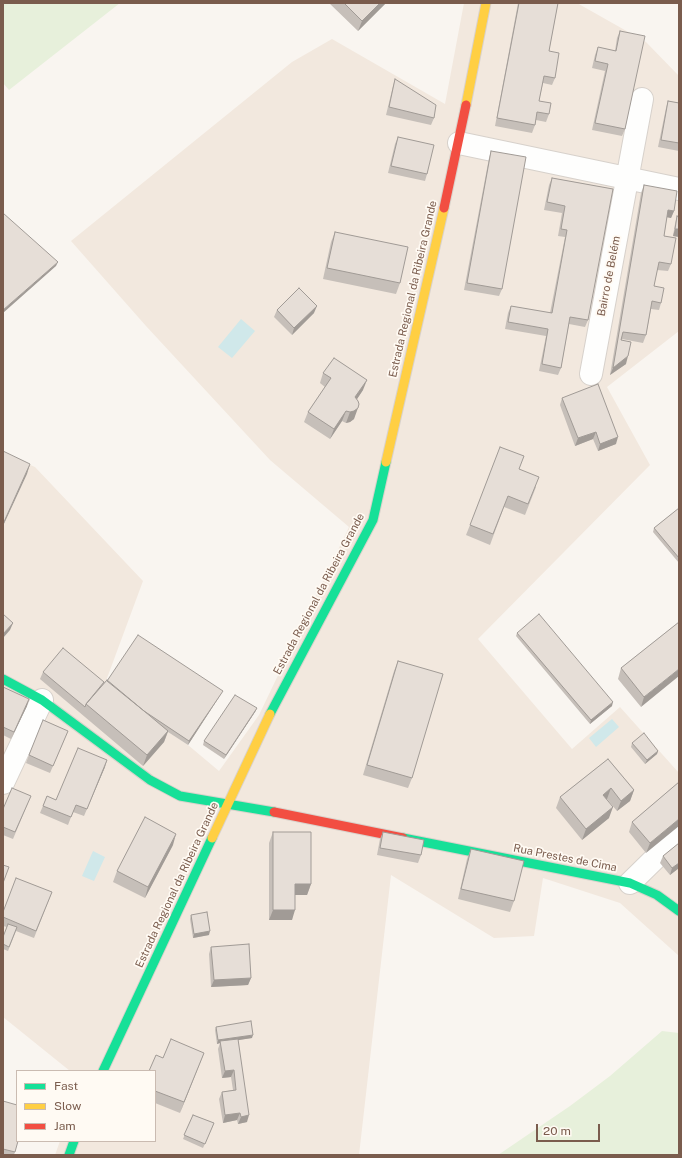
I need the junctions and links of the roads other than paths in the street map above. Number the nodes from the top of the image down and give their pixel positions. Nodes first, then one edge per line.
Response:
1 (486, 3) edge
2 (642, 99) dead end
3 (459, 143) junction
4 (627, 178) junction
5 (679, 188) edge
6 (591, 374) dead end
7 (3, 679) edge
8 (42, 700) junction
9 (3, 783) edge
10 (228, 804) junction
11 (679, 834) edge
12 (630, 883) junction
13 (679, 911) edge
14 (103, 1070) edge
15 (74, 1142) edge
16 (69, 1155) edge

1 - 3 main road, Estrada Regional da Ribeira Grande
2 - 4 street, Bairro de Belém
3 - 4 street
3 - 10 main road, Estrada Regional da Ribeira Grande
4 - 5 street
4 - 6 street, Bairro de Belém
7 - 8 main road, Rua Prestes de Cima
8 - 9 street
8 - 10 main road, Rua Prestes de Cima
10 - 12 main road, Rua Prestes de Cima
10 - 14 main road, Estrada Regional da Ribeira Grande
11 - 12 street
12 - 13 main road, Rua Prestes de Cima
15 - 16 main road

